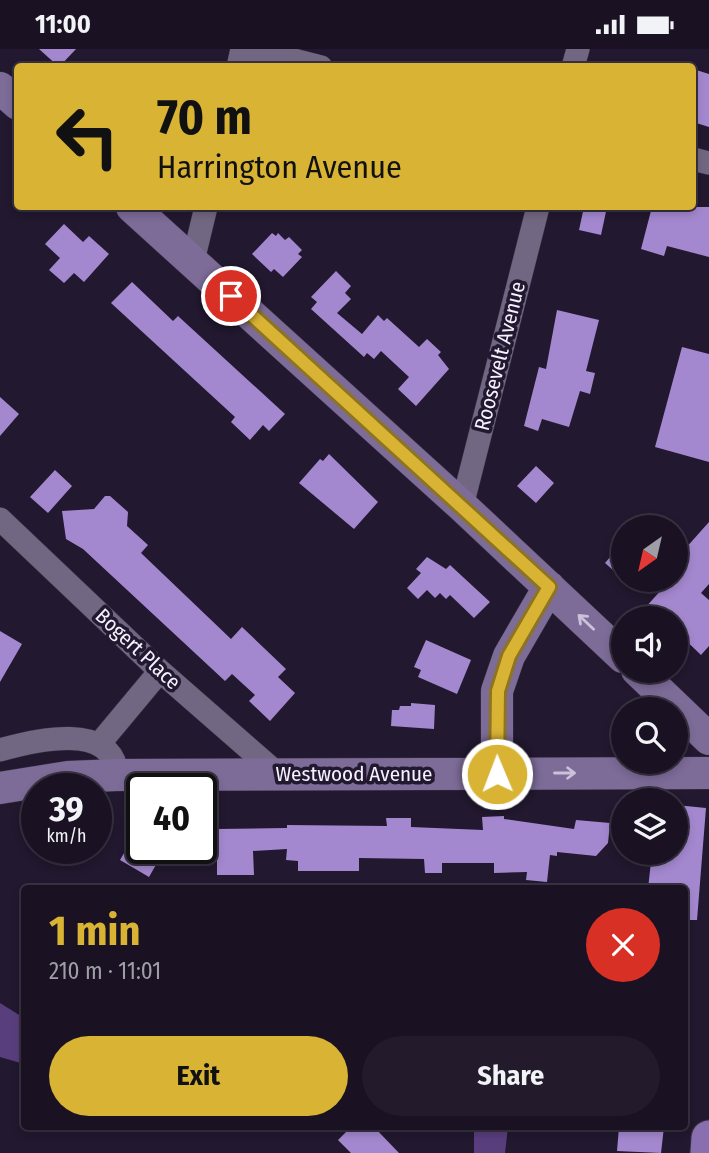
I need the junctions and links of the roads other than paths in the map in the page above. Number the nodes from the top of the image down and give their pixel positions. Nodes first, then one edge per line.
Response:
1 (251, 49) edge
2 (305, 63) edge
3 (0, 88) edge
4 (14, 100) edge
5 (135, 210) edge
6 (205, 210) edge
7 (537, 210) edge
8 (193, 261) junction
9 (462, 506) junction
10 (0, 519) edge
11 (549, 587) junction
12 (611, 646) edge
13 (160, 671) junction
14 (651, 683) edge
15 (709, 739) edge
16 (100, 743) junction
17 (0, 750) edge
18 (709, 773) edge
19 (497, 774) junction
20 (117, 775) junction
21 (279, 775) junction
22 (0, 788) edge
23 (709, 1138) edge
24 (708, 1153) edge

1 - 2 street
3 - 4 street
5 - 8 street
6 - 8 street
7 - 9 street, Roosevelt Avenue
8 - 9 street
9 - 11 street
10 - 13 street, Bogert Place
12 -> 11 street
11 - 19 street
13 - 16 street
13 - 21 street, Bogert Place
14 - 15 street
16 - 17 street
16 - 20 street
19 -> 18 street, Westwood Avenue
19 - 21 street, Westwood Avenue
20 - 21 street, Westwood Avenue
20 - 22 street, Westwood Avenue
23 - 24 main road

